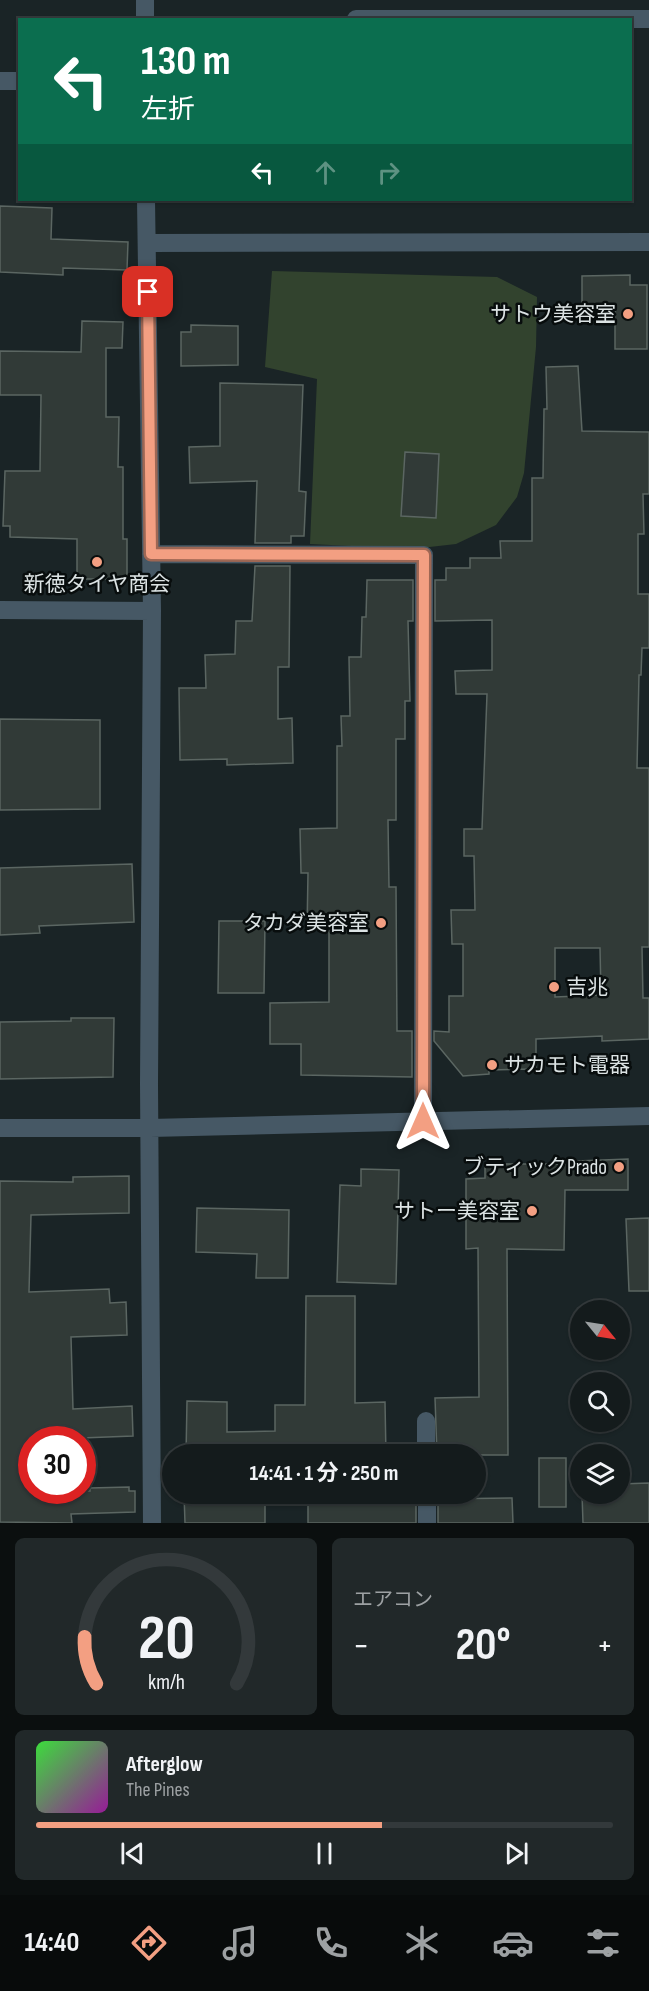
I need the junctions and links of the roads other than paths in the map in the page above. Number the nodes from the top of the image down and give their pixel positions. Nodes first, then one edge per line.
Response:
1 (145, 0) edge
2 (145, 18) edge
3 (632, 19) edge
4 (649, 19) edge
5 (0, 81) edge
6 (18, 81) edge
7 (146, 201) edge
8 (649, 242) edge
9 (147, 243) junction
10 (151, 554) junction
11 (0, 610) edge
12 (152, 611) junction
13 (649, 1116) edge
14 (423, 1121) junction
15 (0, 1128) edge
16 (150, 1128) junction
17 (426, 1421) dead end
18 (426, 1444) edge
19 (427, 1504) edge
20 (152, 1523) edge
21 (427, 1523) edge

1 - 2 street
3 - 4 street
5 - 6 street
7 - 9 street
8 - 9 street
9 - 10 street
10 - 12 street
10 - 14 street
11 - 12 street
12 - 16 street
13 - 14 street
14 - 16 street
15 - 16 street
16 - 20 street
17 - 18 street
19 - 21 street

